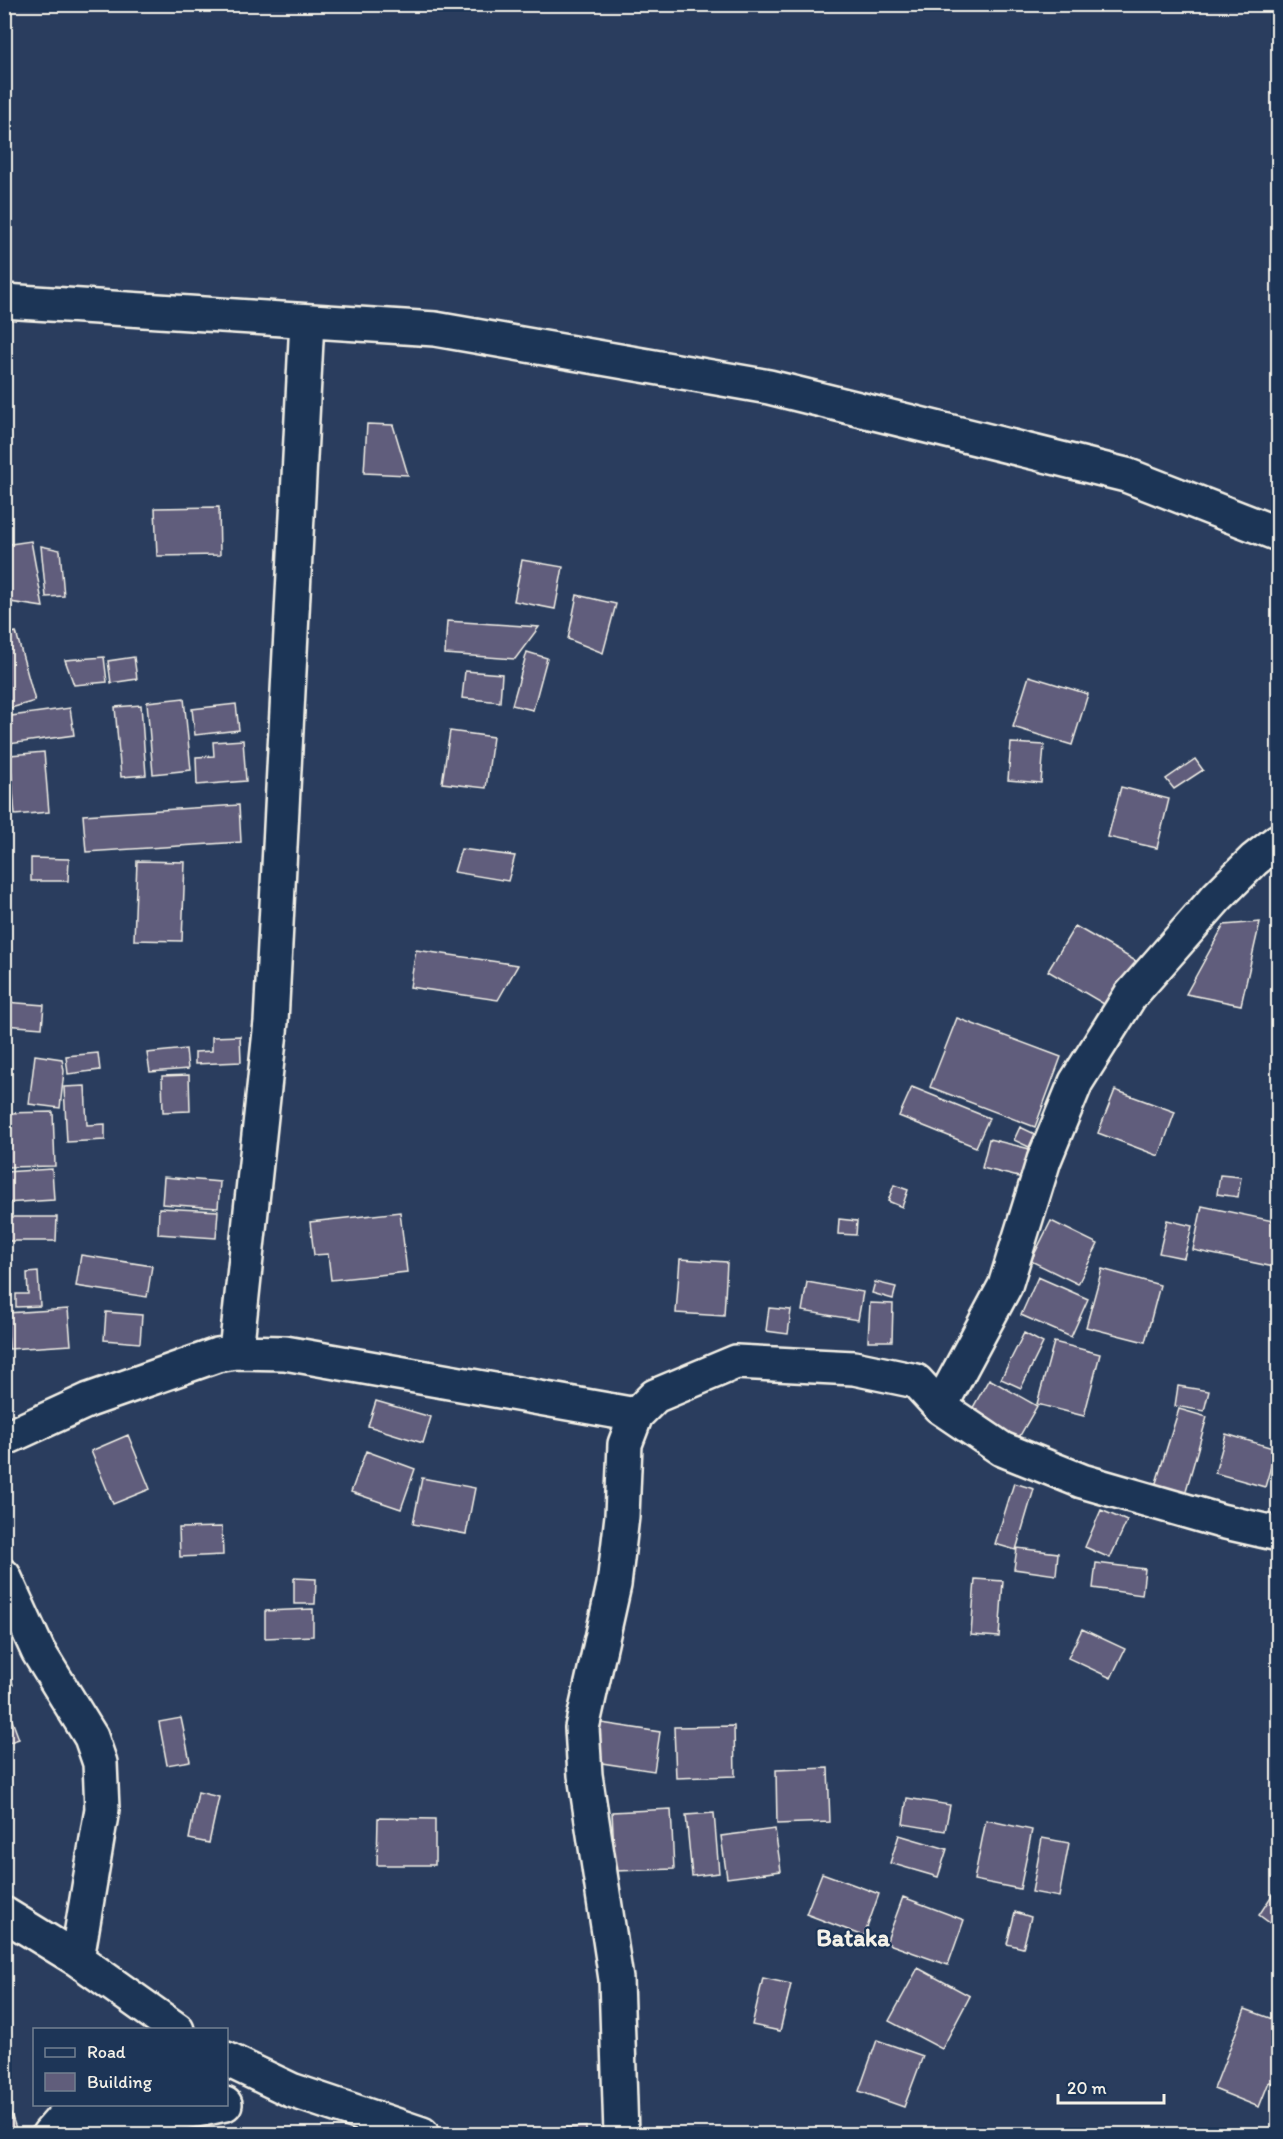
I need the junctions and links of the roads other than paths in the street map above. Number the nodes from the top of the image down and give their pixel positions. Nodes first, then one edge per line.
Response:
1 (4, 301) edge
2 (308, 321) junction
3 (1278, 534) edge
4 (1278, 841) edge
5 (236, 1352) junction
6 (940, 1407) junction
7 (636, 1415) junction
8 (4, 1439) edge
9 (1278, 1534) edge
10 (4, 1576) edge
11 (4, 1914) edge
12 (77, 1959) junction
13 (174, 2028) edge
14 (228, 2060) edge
15 (291, 2090) junction
16 (228, 2104) edge
17 (218, 2106) edge
18 (49, 2134) edge
19 (423, 2134) edge
20 (621, 2134) edge

1 - 2 street
2 - 3 street
2 - 5 street
4 - 6 street
5 - 7 street
5 - 8 street
6 - 7 street
6 - 9 street
7 - 20 street
10 - 12 street
11 - 12 street
12 - 13 street
14 - 15 street
15 - 16 street
15 - 19 street
17 - 18 street

